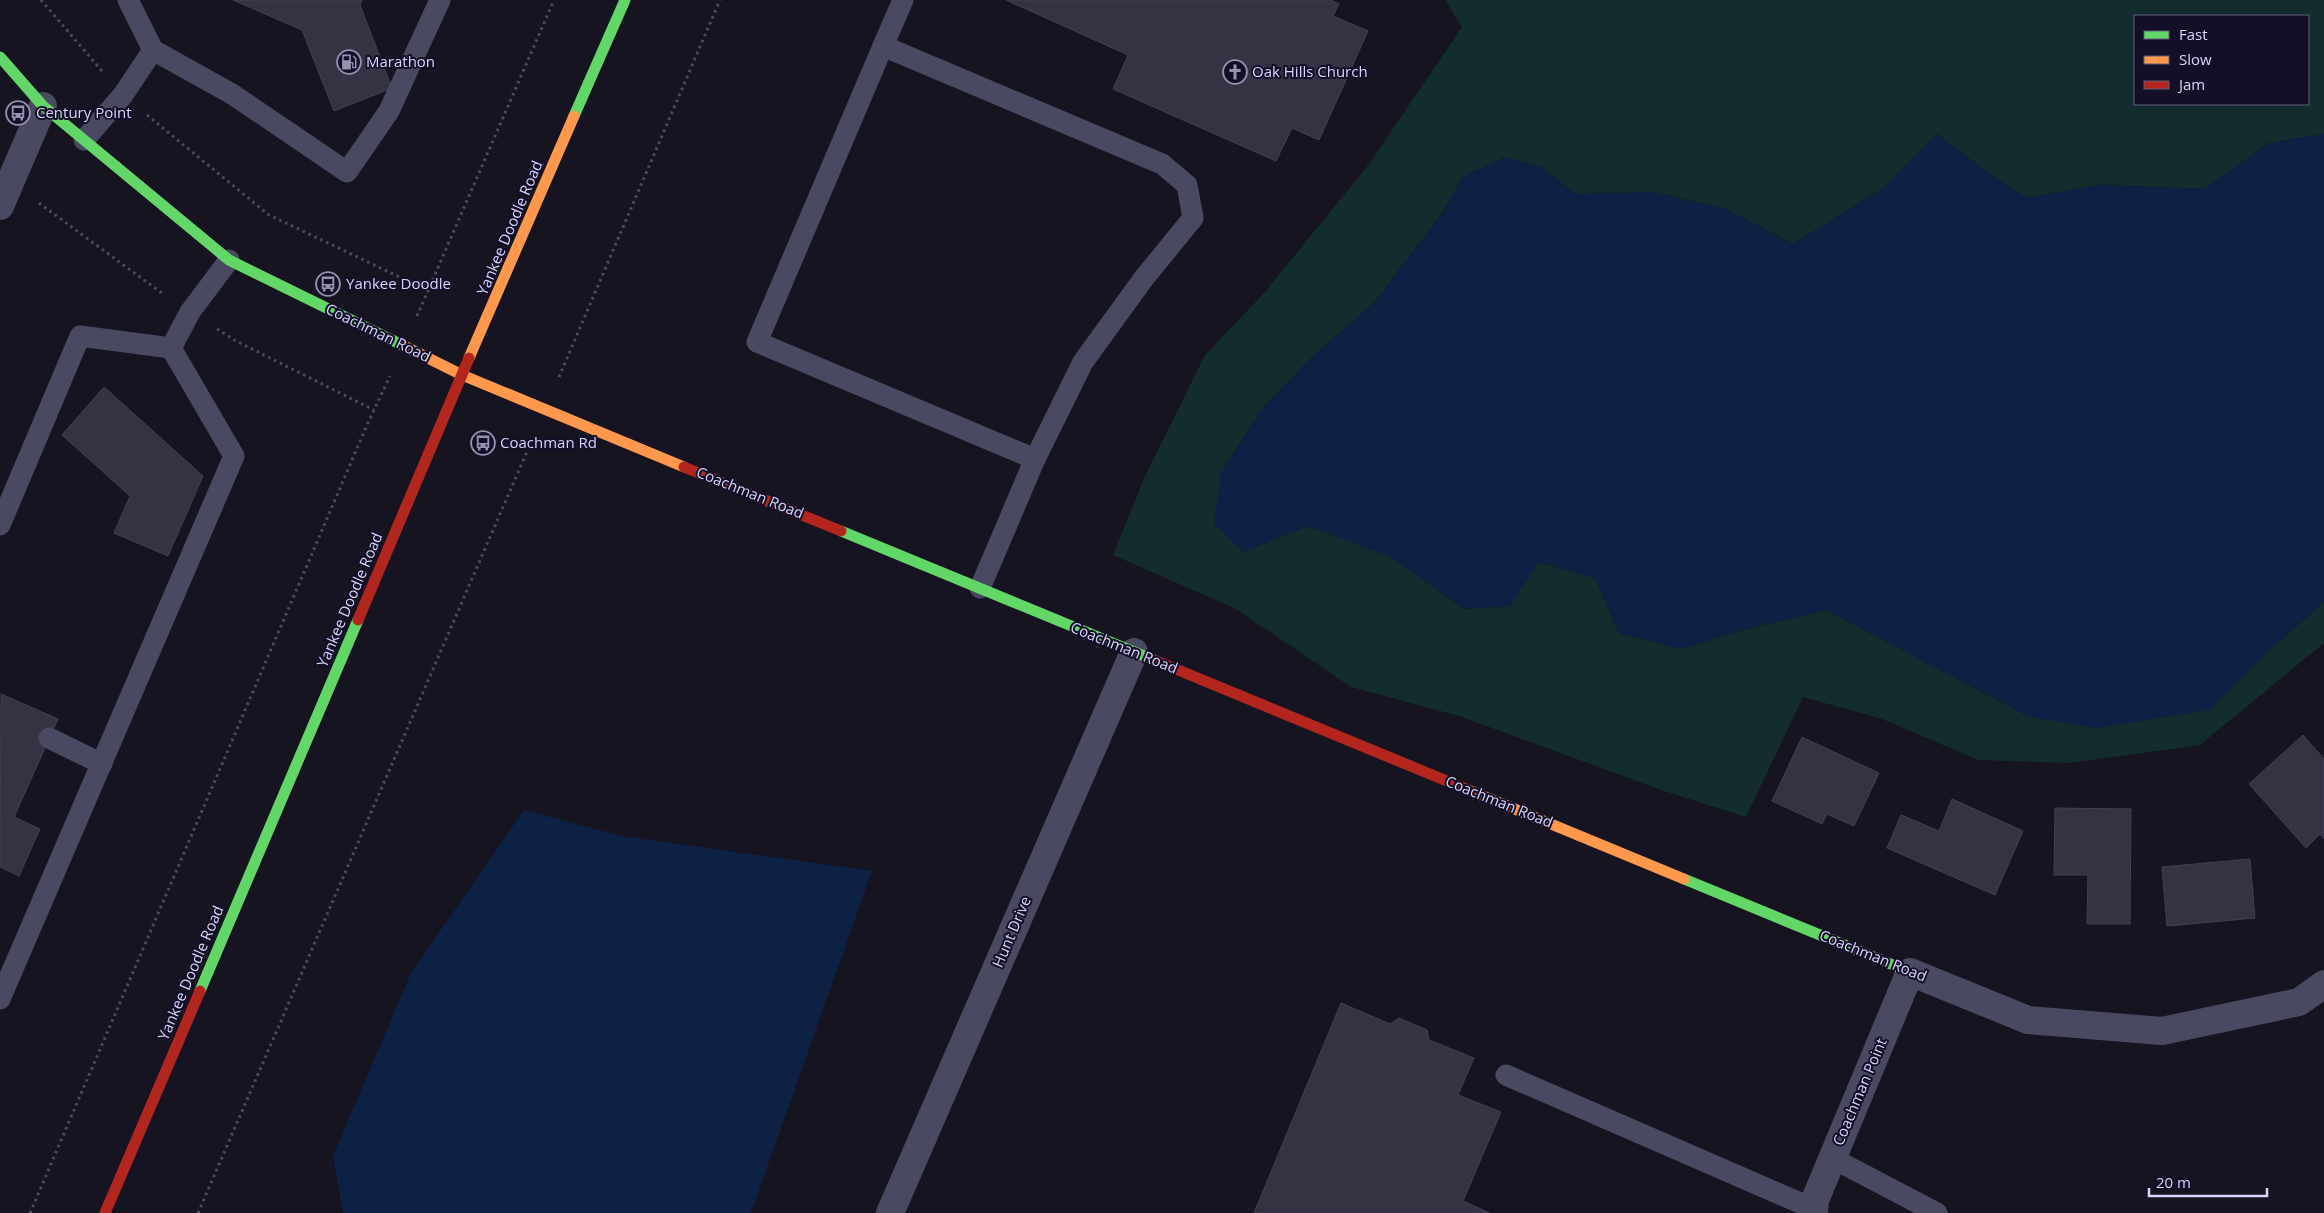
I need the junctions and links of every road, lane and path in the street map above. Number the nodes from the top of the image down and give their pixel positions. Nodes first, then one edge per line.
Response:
1 (41, 0) edge
2 (128, 0) edge
3 (440, 0) edge
4 (554, 0) edge
5 (624, 0) edge
6 (720, 0) edge
7 (903, 0) edge
8 (883, 46) junction
9 (153, 50) junction
10 (0, 57) edge
11 (123, 95) junction
12 (43, 106) junction
13 (84, 140) junction
14 (0, 206) edge
15 (229, 260) junction
16 (429, 291) junction
17 (404, 346) junction
18 (171, 348) junction
19 (462, 375) junction
20 (546, 410) junction
21 (1035, 459) junction
22 (0, 525) edge
23 (980, 588) junction
24 (1134, 652) junction
25 (48, 738) dead end
26 (102, 764) junction
27 (1910, 972) junction
28 (2324, 984) edge
29 (0, 999) edge
30 (1506, 1075) dead end
31 (1832, 1158) junction
32 (1814, 1211) edge
33 (30, 1213) edge
34 (105, 1213) edge
35 (198, 1213) edge
36 (890, 1213) edge
37 (1937, 1213) edge

1 - 11 path
2 - 9 lane
3 - 9 lane
4 - 16 path
5 - 19 street, Yankee Doodle Road
6 - 20 path
7 - 8 lane
8 - 21 lane
8 - 21 lane
9 - 11 lane
10 - 12 street, Coachman Road
11 - 13 lane
11 - 16 path
12 - 13 street, Coachman Road
12 - 14 street
13 - 15 street, Coachman Road
15 - 17 street, Coachman Road
15 - 18 lane
16 - 17 path
17 - 19 street, Coachman Road
17 - 33 path
18 - 22 lane
18 - 26 lane
19 - 20 street, Coachman Road
19 - 34 street, Yankee Doodle Road
20 - 23 street, Coachman Road
20 - 35 path
21 - 23 lane
23 - 24 street, Coachman Road
24 - 27 street, Coachman Road
24 - 36 street, Hunt Drive
25 - 26 lane
26 - 29 lane
27 - 28 street, Coachman Road
27 - 31 street, Coachman Point
30 - 32 lane
31 - 32 street, Coachman Point
31 - 37 lane

